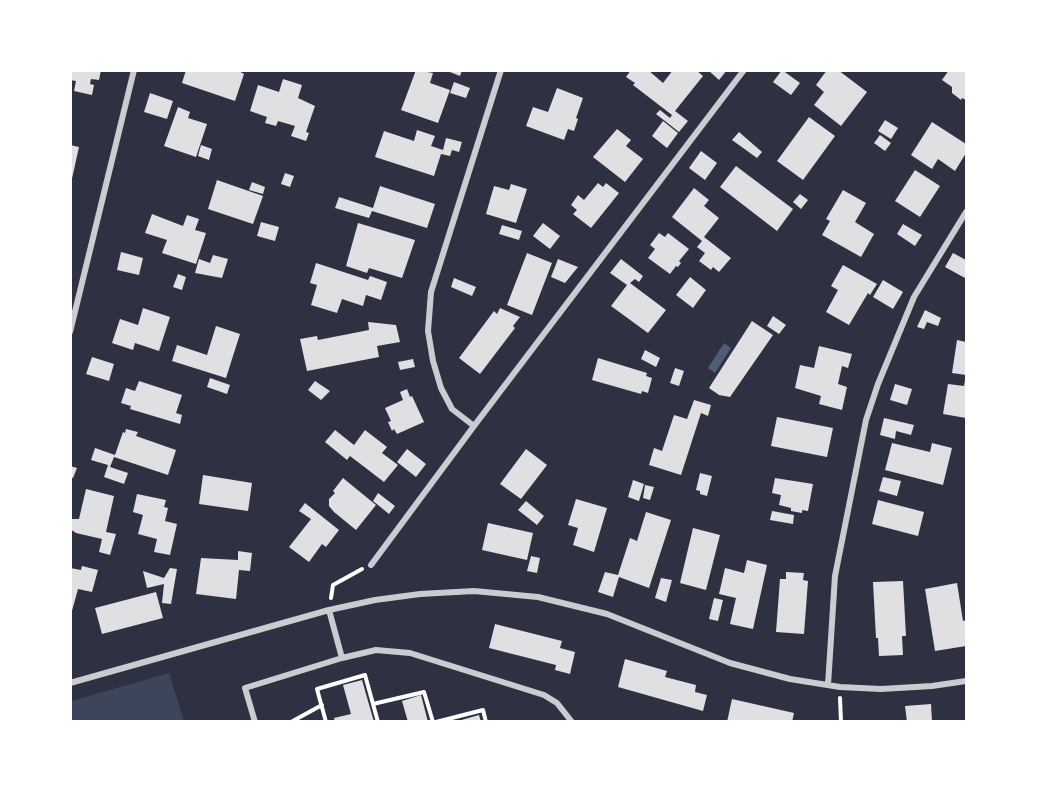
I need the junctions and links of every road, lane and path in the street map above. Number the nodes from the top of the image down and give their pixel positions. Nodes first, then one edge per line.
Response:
1 (134, 70) edge
2 (501, 70) edge
3 (744, 70) edge
4 (966, 212) edge
5 (70, 332) edge
6 (474, 426) junction
7 (371, 565) joint
8 (329, 610) junction
9 (342, 658) junction
10 (966, 681) edge
11 (70, 683) edge
12 (828, 685) junction
13 (840, 687) junction
14 (373, 704) junction
15 (322, 705) junction
16 (255, 722) edge
17 (291, 722) edge
18 (326, 722) edge
19 (378, 722) edge
20 (434, 722) edge
21 (486, 722) edge
22 (572, 722) edge
23 (842, 722) edge

1 - 5 street
2 - 6 street
3 - 6 street
4 - 12 street
6 - 7 street
7 - 8 path
8 - 9 street
8 - 11 street
8 - 12 street
9 - 16 street
9 - 22 street
10 - 13 street
12 - 13 street
13 - 23 path
14 - 15 path
14 - 19 path
14 - 20 path
15 - 17 path
15 - 18 path
20 - 21 path

